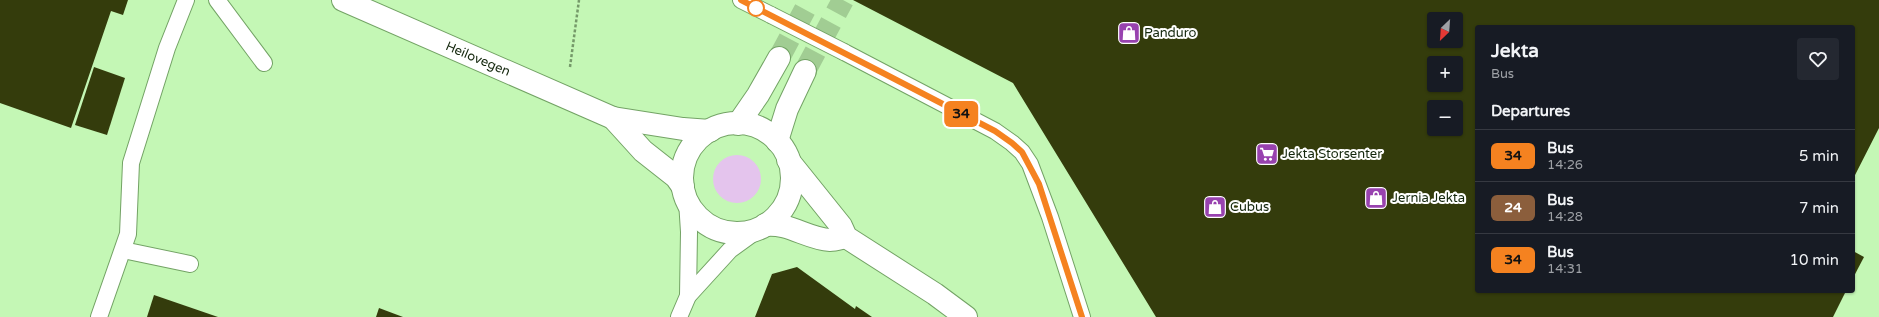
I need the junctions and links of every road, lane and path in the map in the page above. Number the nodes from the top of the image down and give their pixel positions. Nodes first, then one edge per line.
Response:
1 (186, 0) edge
2 (217, 0) edge
3 (343, 0) edge
4 (579, 0) edge
5 (741, 0) edge
6 (779, 58) tunnel mouth
7 (264, 63) dead end
8 (570, 68) dead end
9 (805, 71) tunnel mouth
10 (613, 118) junction
11 (738, 124) junction
12 (710, 130) junction
13 (777, 141) junction
14 (788, 159) junction
15 (685, 194) junction
16 (764, 226) junction
17 (846, 237) junction
18 (123, 250) junction
19 (190, 264) dead end
20 (688, 296) junction
21 (99, 317) edge
22 (679, 317) edge
23 (966, 317) edge
24 (1082, 317) edge

1 - 18 lane
2 - 7 lane
3 - 10 street, Heilovegen
4 - 8 path
5 - 24 lane, bridge
6 - 11 street
9 - 13 street
10 - 12 street
10 - 15 street
11 - 12 street
11 - 13 street
12 - 15 street
13 - 14 street
14 - 16 street
14 - 17 street
15 - 16 street
15 - 20 lane
16 - 17 street
16 - 20 lane
17 - 23 street
18 - 19 lane
18 - 21 lane
20 - 22 lane

